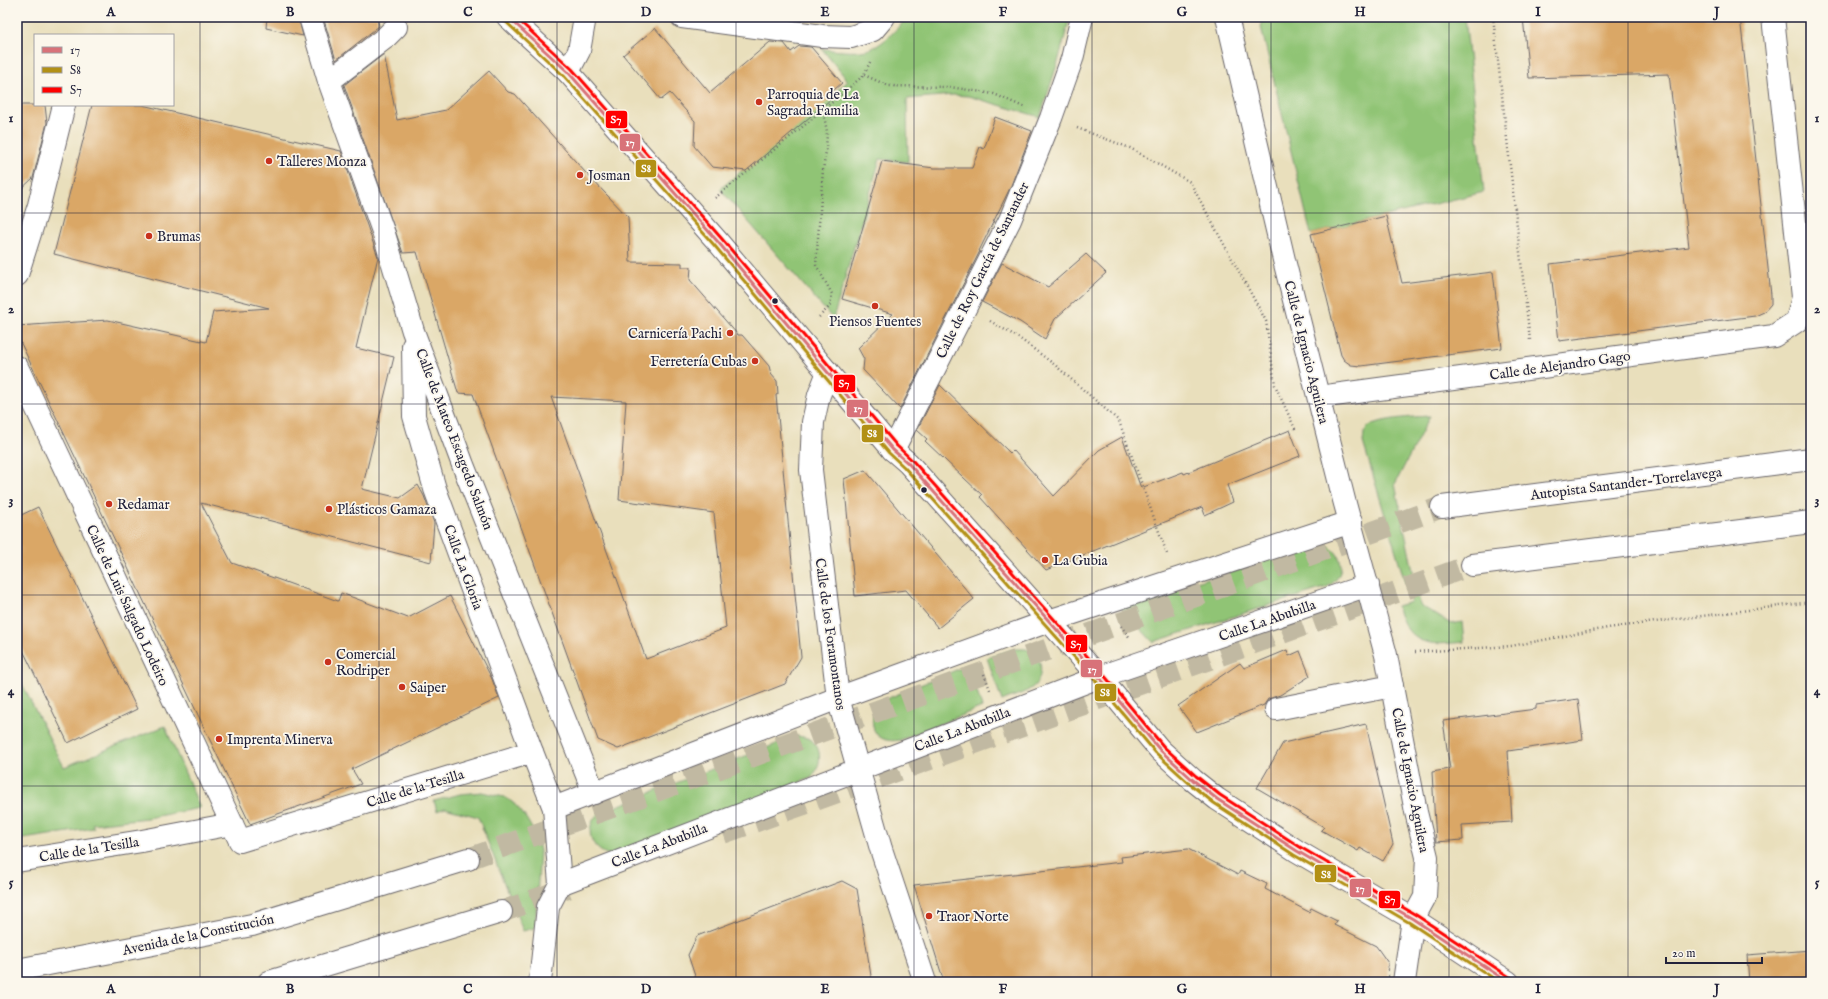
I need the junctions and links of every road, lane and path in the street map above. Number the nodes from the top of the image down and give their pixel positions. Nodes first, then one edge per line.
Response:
1 (310, 17) edge
2 (508, 17) edge
3 (585, 17) edge
4 (682, 17) edge
5 (1082, 17) edge
6 (1227, 17) edge
7 (1493, 17) edge
8 (1773, 17) edge
9 (878, 24) edge
10 (396, 27) dead end
11 (568, 72) junction
12 (864, 75) junction
13 (329, 81) junction
14 (64, 106) edge
15 (823, 110) junction
16 (1051, 118) junction
17 (694, 215) junction
18 (17, 275) edge
19 (965, 310) junction
20 (413, 331) junction
21 (798, 337) junction
22 (17, 367) edge
23 (1533, 368) junction
24 (828, 372) junction
25 (1319, 397) junction
26 (1298, 435) dead end
27 (893, 450) junction
28 (1811, 459) edge
29 (1442, 507) tunnel mouth
30 (1350, 522) junction
31 (1811, 522) edge
32 (1169, 560) dead end
33 (1472, 565) tunnel mouth
34 (1368, 585) junction
35 (1811, 602) edge
36 (1103, 603) junction
37 (1049, 621) junction
38 (975, 648) junction
39 (1386, 655) junction
40 (1148, 660) junction
41 (1098, 677) junction
42 (1392, 686) junction
43 (838, 698) junction
44 (1276, 709) dead end
45 (998, 715) junction
46 (532, 752) junction
47 (857, 768) junction
48 (594, 793) junction
49 (554, 808) junction
50 (236, 833) junction
51 (468, 859) tunnel mouth
52 (17, 860) edge
53 (560, 884) junction
54 (501, 912) tunnel mouth
55 (1413, 920) junction
56 (17, 970) edge
57 (269, 982) edge
58 (540, 982) edge
59 (925, 982) edge
60 (1404, 982) edge
61 (1508, 982) edge

1 - 13 main road, Calle de Mateo Escagedo Salmón
2 - 11 main road
3 - 11 main road
4 - 9 main road
5 - 16 main road, Calle de Roy García de Santander
6 - 25 main road, Calle de Ignacio Aguilera
7 - 23 path
8 - 23 main road, Calle de Alejandro Gago
9 - 12 path
10 - 13 main road
11 - 17 main road
12 - 15 path
12 - 16 path
13 - 20 main road, Calle de Mateo Escagedo Salmón
14 - 18 main road
15 - 17 path
15 - 21 path
16 - 19 main road, Calle de Roy García de Santander
16 - 26 path
17 - 21 main road
19 - 27 main road, Calle de Roy García de Santander
19 - 32 path
20 - 46 main road, Calle La Gloria
20 - 48 main road, Calle de Mateo Escagedo Salmón
21 - 24 main road
22 - 50 main road, Calle de Luis Salgado Lodeiro
23 - 25 main road, Calle de Alejandro Gago
24 - 27 main road
24 - 43 main road, Calle de los Foramontanos
25 - 30 main road, Calle de Ignacio Aguilera
27 - 37 main road
28 - 29 main road, Autopista Santander-Torrelavega
30 - 34 main road, Calle de Ignacio Aguilera
30 - 36 main road
31 - 33 main road
34 - 39 main road, Calle de Ignacio Aguilera
34 - 40 main road, Calle La Abubilla
35 - 39 path
36 - 37 main road
36 - 40 path
37 - 38 main road
37 - 41 main road
38 - 43 main road
38 - 45 path
39 - 42 main road, Calle de Ignacio Aguilera
40 - 41 main road, Calle La Abubilla
41 - 45 main road, Calle La Abubilla
41 - 55 main road
42 - 44 main road
42 - 55 main road, Calle de Ignacio Aguilera
43 - 47 main road, Calle de los Foramontanos
43 - 48 main road
45 - 47 main road, Calle La Abubilla
46 - 49 main road
46 - 50 main road, Calle de la Tesilla
47 - 53 main road, Calle La Abubilla
47 - 59 main road, Calle de los Foramontanos
48 - 49 main road
49 - 53 main road
50 - 52 main road, Calle de la Tesilla
51 - 56 main road, Avenida de la Constitución
53 - 58 main road
54 - 57 main road
55 - 60 main road, Calle de Ignacio Aguilera
55 - 61 main road

